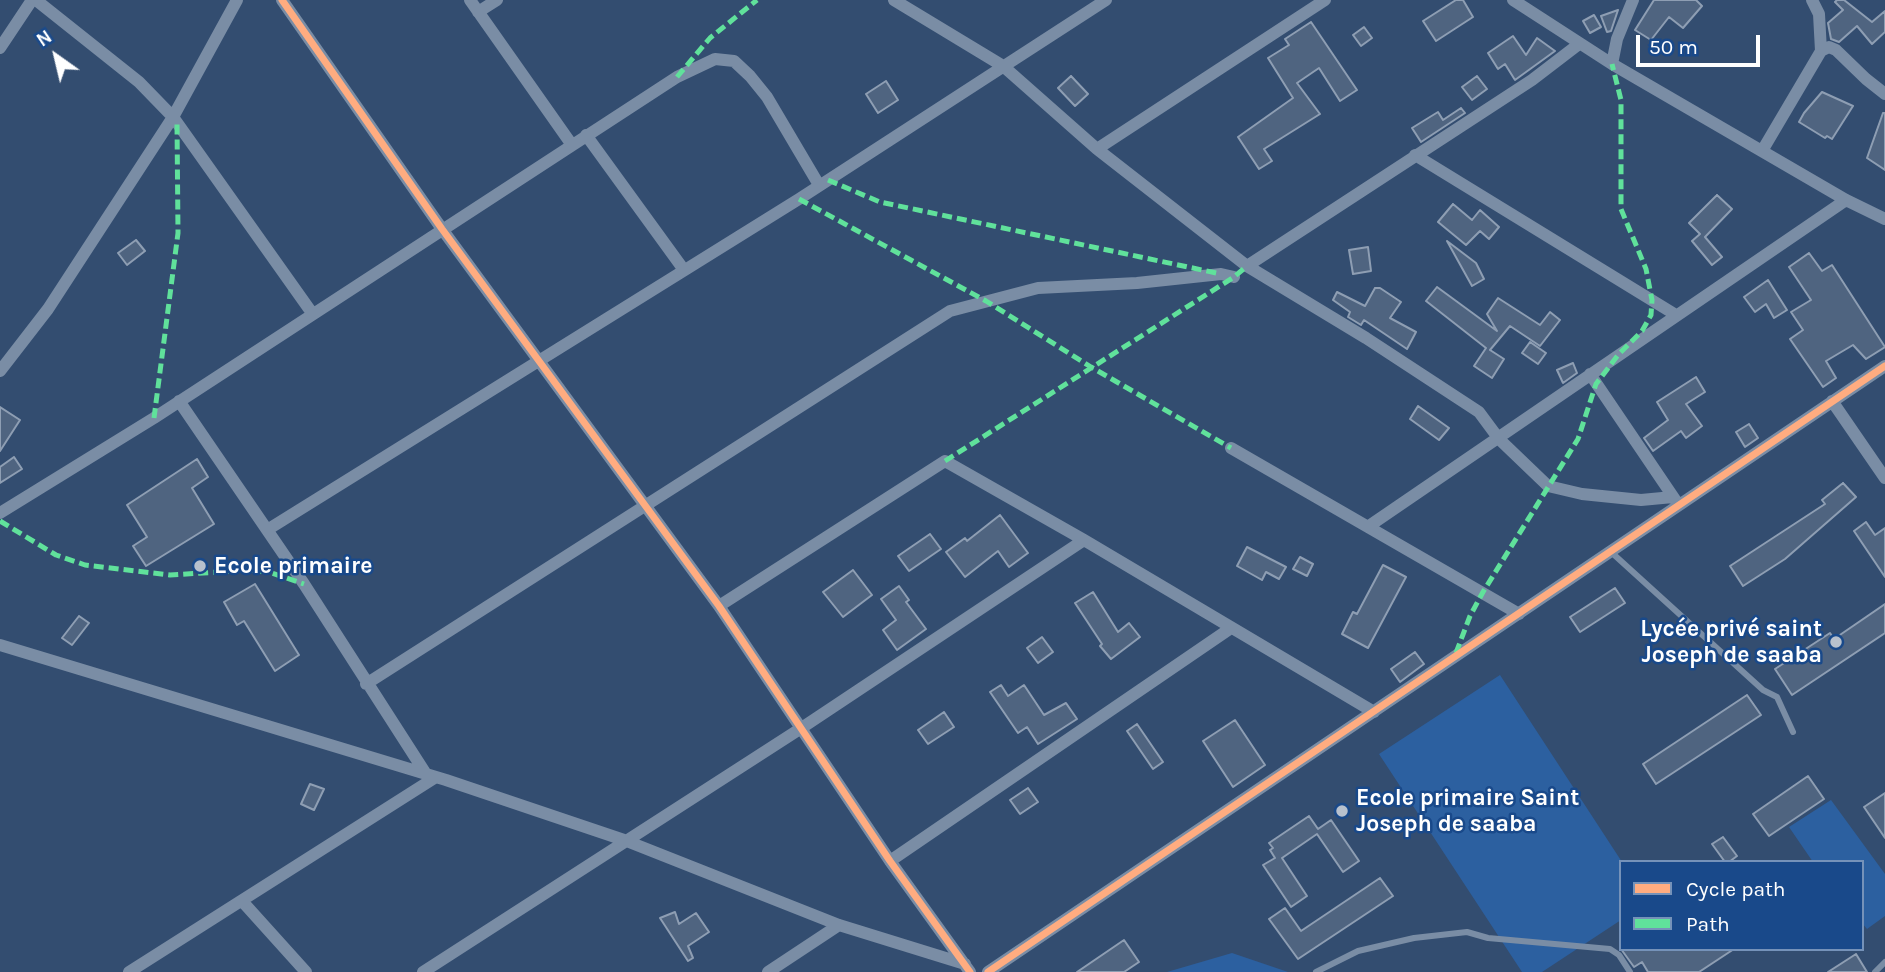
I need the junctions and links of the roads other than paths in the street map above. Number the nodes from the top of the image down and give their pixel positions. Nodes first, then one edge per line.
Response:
1 (34, 0) edge
2 (236, 0) edge
3 (282, 0) edge
4 (470, 0) edge
5 (497, 0) edge
6 (894, 0) edge
7 (1106, 0) edge
8 (1325, 0) edge
9 (1513, 0) edge
10 (1633, 0) edge
11 (1812, 0) edge
12 (478, 12) junction
13 (1579, 44) junction
14 (0, 48) edge
15 (1821, 51) junction
16 (1612, 64) junction
17 (1003, 66) junction
18 (1885, 94) edge
19 (173, 117) junction
20 (586, 135) junction
21 (572, 145) junction
22 (1097, 149) junction
23 (1762, 151) junction
24 (1415, 155) junction
25 (819, 185) junction
26 (1846, 200) junction
27 (1885, 219) edge
28 (442, 229) junction
29 (1247, 266) junction
30 (684, 270) junction
31 (1234, 277) dead end
32 (312, 313) junction
33 (1676, 315) junction
34 (540, 359) junction
35 (1885, 366) edge
36 (1, 367) edge
37 (1590, 374) junction
38 (179, 401) junction
39 (1832, 401) junction
40 (1499, 439) junction
41 (1231, 448) dead end
42 (1885, 478) edge
43 (1676, 501) junction
44 (645, 507) junction
45 (0, 513) edge
46 (1369, 526) junction
47 (267, 530) junction
48 (1084, 540) junction
49 (1611, 552) junction
50 (719, 606) junction
51 (1519, 614) junction
52 (1231, 628) junction
53 (0, 645) edge
54 (366, 684) junction
55 (1374, 712) junction
56 (803, 727) junction
57 (1793, 732) dead end
58 (431, 776) junction
59 (624, 840) junction
60 (890, 861) junction
61 (242, 901) junction
62 (839, 925) junction
63 (1885, 962) edge
64 (967, 968) edge
65 (130, 972) edge
66 (306, 972) edge
67 (423, 972) edge
68 (768, 972) edge
69 (988, 972) edge
70 (1316, 972) edge
71 (1630, 972) edge
72 (1875, 972) edge

1 - 14 street
1 - 19 street
2 - 19 street
3 - 28 street
4 - 12 street
5 - 12 street
6 - 17 street
7 - 17 street
8 - 22 street
9 - 13 street
10 - 16 street
11 - 15 street
12 - 21 street
13 - 16 street
13 - 24 street
15 - 18 street
15 - 23 street
16 - 23 street
17 - 22 street
17 - 25 street
19 - 32 street
19 - 36 street
20 - 21 street
20 - 25 street
20 - 30 street
21 - 28 street
22 - 29 street
23 - 26 street
24 - 29 street
24 - 33 street
25 - 30 street
26 - 27 street
26 - 33 street
28 - 32 street
28 - 34 street
29 - 40 street
30 - 34 street
31 - 44 street
32 - 38 street
33 - 37 street
34 - 44 street
34 - 47 street
35 - 39 street
37 - 40 street
37 - 43 street
38 - 45 street
38 - 47 street
39 - 42 street
39 - 43 street
40 - 43 street
40 - 46 street
41 - 46 street
43 - 49 street
44 - 50 street
44 - 54 street
46 - 51 street
47 - 54 street
48 - 50 street
48 - 52 street
48 - 56 street
49 - 51 street
49 - 57 lane
50 - 56 street
51 - 55 street
52 - 55 street
52 - 60 street
53 - 58 street
54 - 58 street
55 - 69 street
56 - 59 street
56 - 60 street
58 - 59 street
58 - 61 street
59 - 62 street
59 - 67 street
60 - 64 street
61 - 65 street
61 - 66 street
62 - 64 street
62 - 68 street
63 - 72 lane
70 - 71 lane

